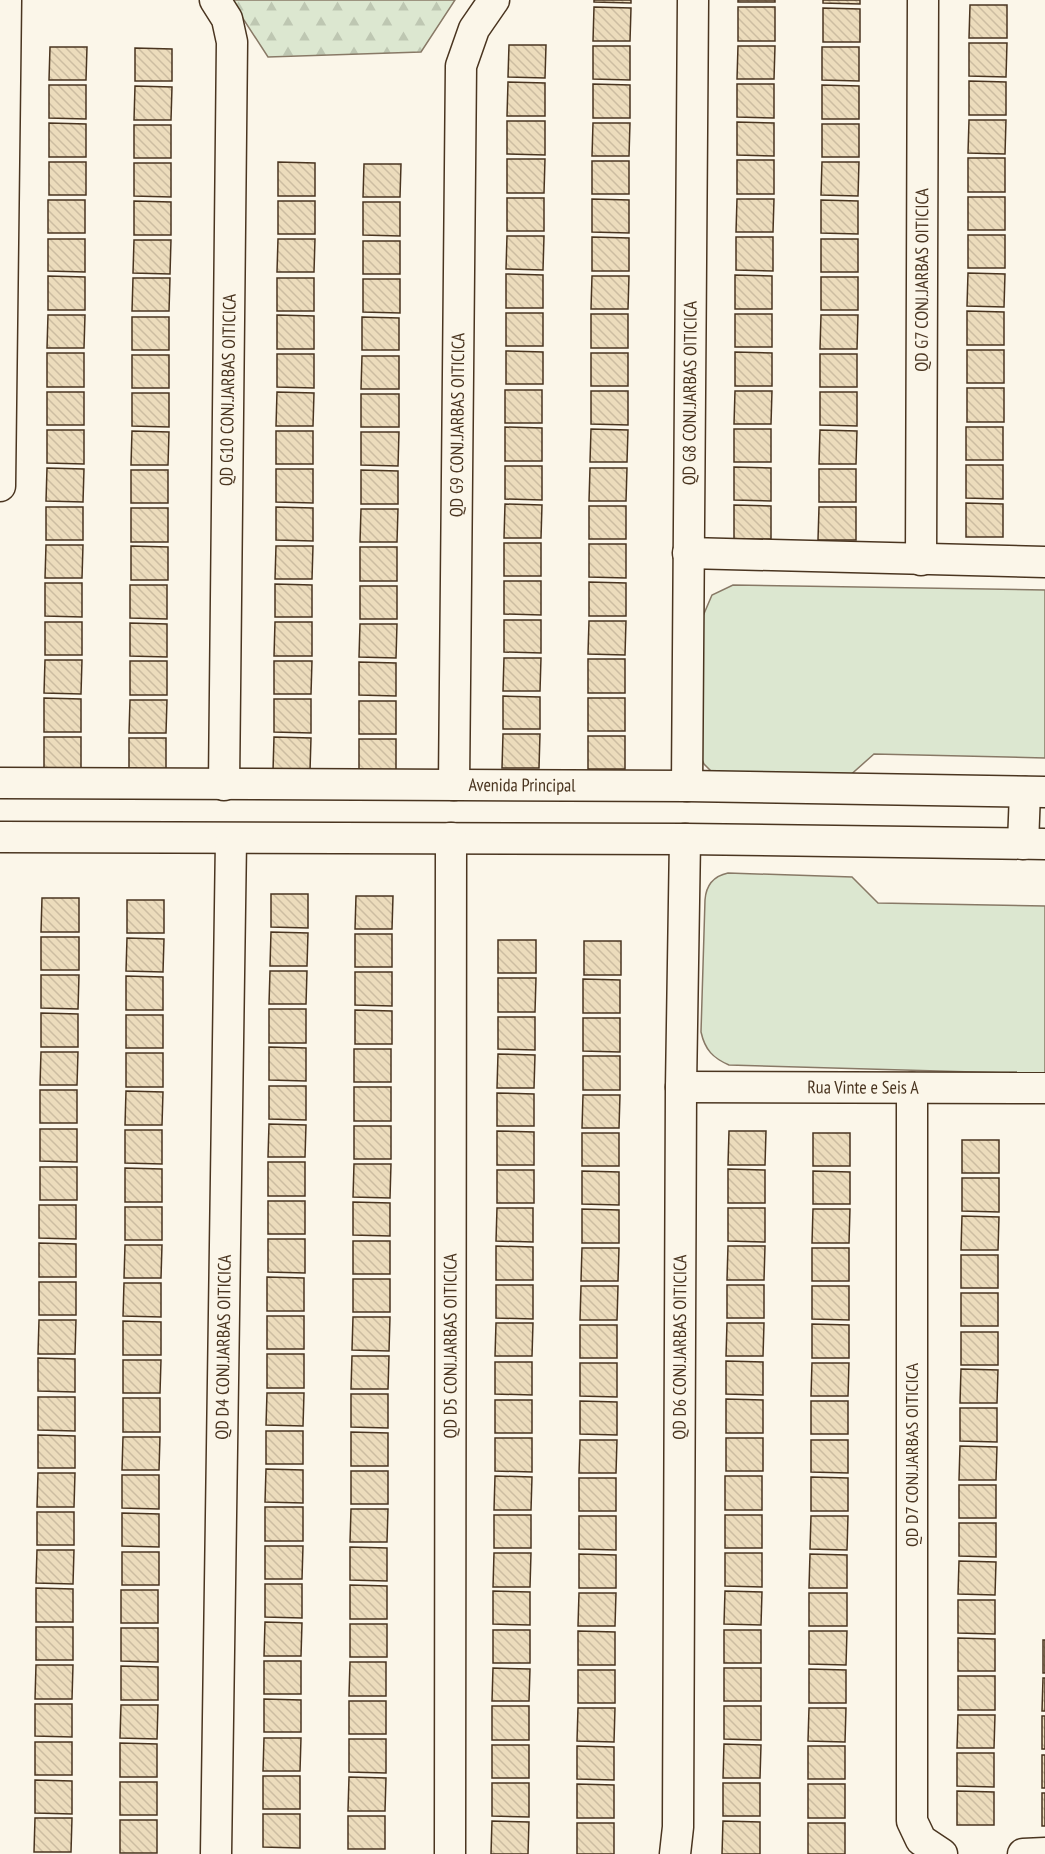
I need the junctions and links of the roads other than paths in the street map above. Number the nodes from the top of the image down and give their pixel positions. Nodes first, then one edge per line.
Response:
1 (6, 0) edge
2 (215, 0) edge
3 (494, 0) edge
4 (693, 0) edge
5 (923, 0) edge
6 (0, 486) edge
7 (688, 553) junction
8 (921, 560) junction
9 (1045, 562) edge
10 (0, 783) edge
11 (224, 785) junction
12 (454, 785) junction
13 (687, 786) junction
14 (1035, 792) edge
15 (0, 837) edge
16 (451, 838) junction
17 (685, 839) junction
18 (231, 840) junction
19 (1034, 844) edge
20 (681, 1087) junction
21 (912, 1088) junction
22 (1045, 1088) edge
23 (1045, 1853) edge
24 (216, 1854) edge
25 (450, 1854) edge
26 (675, 1854) edge
27 (942, 1854) edge
28 (1023, 1854) edge

1 - 6 street
2 - 11 street, QD G10 CONJ.JARBAS OITICICA
3 - 12 street, QD G9 CONJ.JARBAS OITICICA
4 - 7 street, QD G8 CONJ.JARBAS OITICICA
5 - 8 street, QD G7 CONJ.JARBAS OITICICA
7 - 8 street
7 - 13 street, QD G8 CONJ.JARBAS OITICICA
8 - 9 street
10 - 11 street, Avenida Principal
11 - 12 street, Avenida Principal
12 - 13 street, Avenida Principal
13 - 14 street, Avenida Principal
14 - 19 street
15 - 18 street
16 - 17 street
16 - 18 street
16 - 25 street, QD D5 CONJ.JARBAS OITICICA
17 - 19 street
17 - 20 street, QD D6 CONJ.JARBAS OITICICA
18 - 24 street, QD D4 CONJ.JARBAS OITICICA
20 - 21 street, Rua Vinte e Seis A
20 - 26 street, QD D6 CONJ.JARBAS OITICICA
21 - 22 street, Rua Vinte e Seis A
21 - 27 street, QD D7 CONJ.JARBAS OITICICA
23 - 28 street

